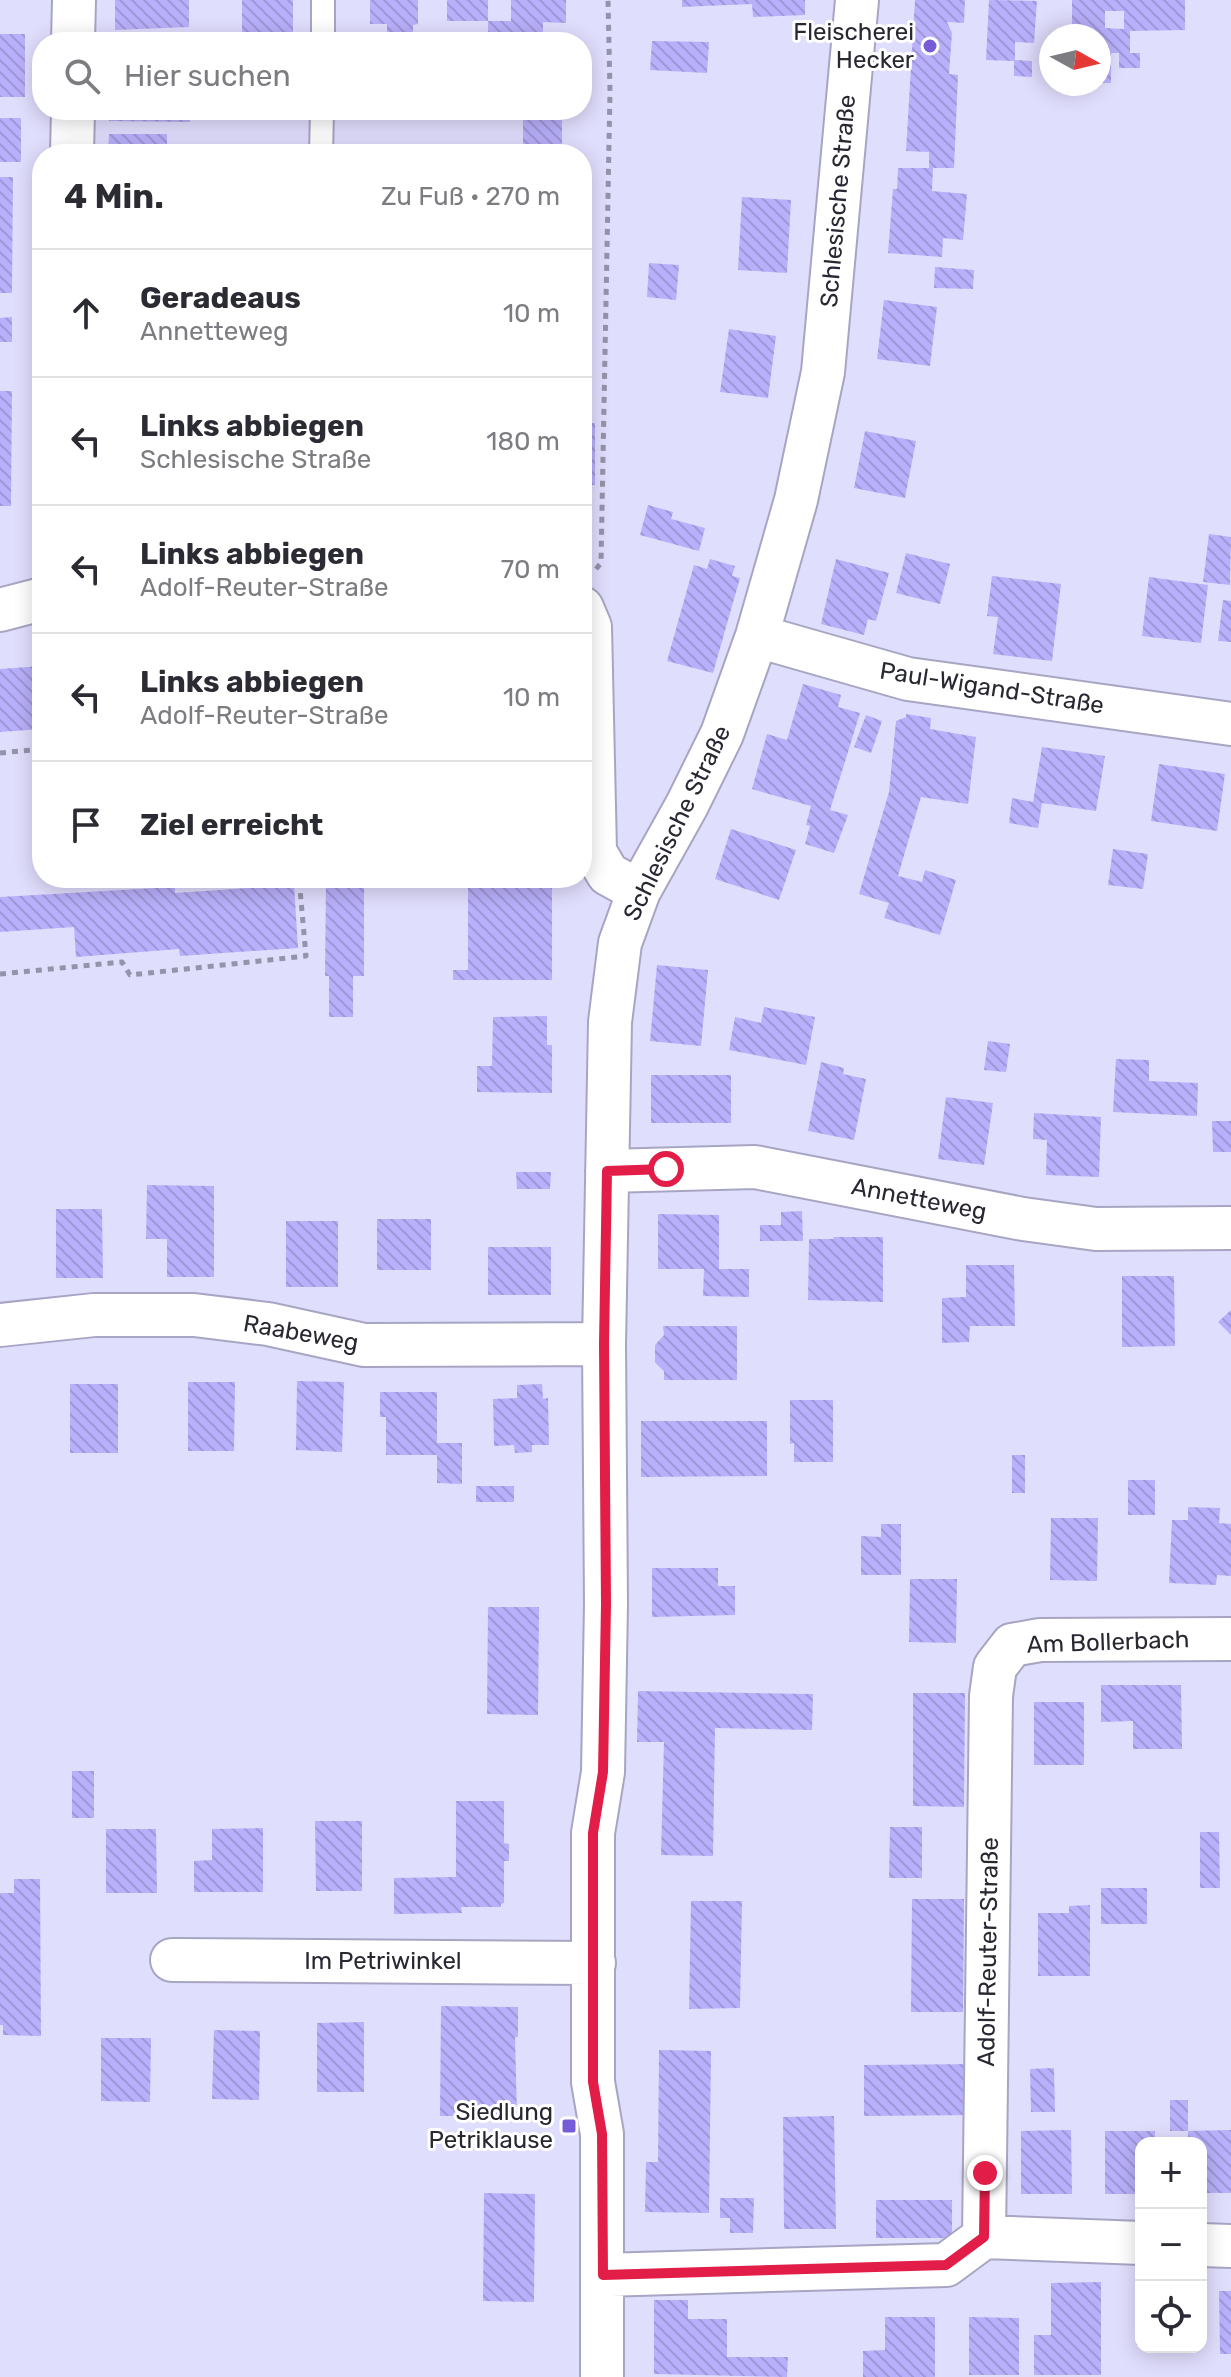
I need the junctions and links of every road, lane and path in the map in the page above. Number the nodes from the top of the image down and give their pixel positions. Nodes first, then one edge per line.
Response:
1 (74, 0) edge
2 (323, 0) edge
3 (608, 0) edge
4 (857, 0) edge
5 (73, 32) edge
6 (323, 32) edge
7 (73, 120) edge
8 (322, 120) edge
9 (72, 144) edge
10 (321, 144) edge
11 (592, 582) edge
12 (32, 602) edge
13 (0, 610) edge
14 (757, 636) junction
15 (592, 717) edge
16 (1231, 724) edge
17 (32, 750) edge
18 (0, 753) edge
19 (300, 888) edge
20 (639, 891) junction
21 (0, 974) edge
22 (607, 1171) junction
23 (1231, 1228) edge
24 (0, 1325) edge
25 (604, 1344) junction
26 (1231, 1639) edge
27 (995, 1667) joint
28 (172, 1960) dead end
29 (594, 1963) junction
30 (984, 2237) junction
31 (1135, 2243) edge
32 (1207, 2245) edge
33 (1231, 2246) edge
34 (603, 2275) junction
35 (602, 2377) edge

1 - 5 street
2 - 6 lane
3 - 11 path
4 - 14 street, Schlesische Straße
7 - 9 street
8 - 10 lane
12 - 13 street
14 - 16 street, Paul-Wigand-Straße
14 - 20 street, Schlesische Straße
15 - 20 street
17 - 18 path
19 - 21 path
20 - 22 street, Schlesische Straße
22 - 23 street, Annetteweg
22 - 25 street, Schlesische Straße
24 - 25 street, Raabeweg
25 - 29 street, Schlesische Straße
26 - 27 street, Am Bollerbach
27 - 30 street, Adolf-Reuter-Straße
28 - 29 street, Im Petriwinkel
29 - 34 street, Schlesische Straße
30 - 31 street
30 - 34 street
32 - 33 street
34 - 35 street, Schlesische Straße

